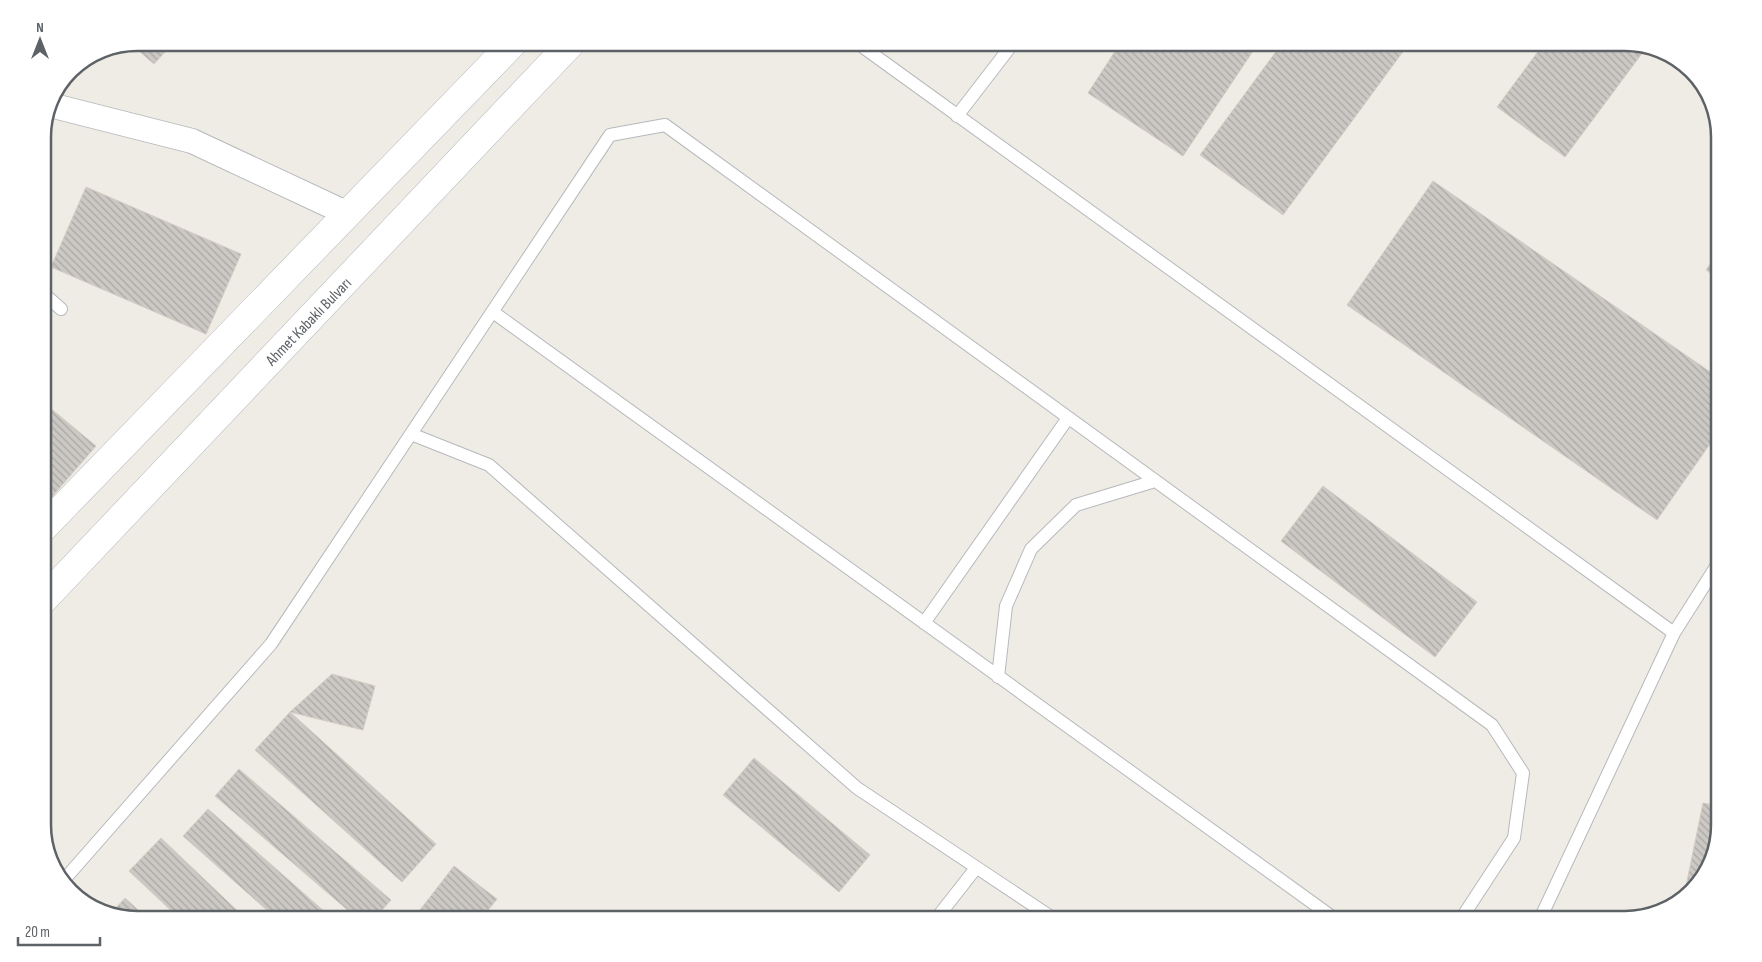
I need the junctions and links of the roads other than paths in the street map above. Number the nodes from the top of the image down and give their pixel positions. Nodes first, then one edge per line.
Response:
1 (505, 51) edge
2 (563, 51) edge
3 (868, 51) edge
4 (1007, 51) edge
5 (57, 107) edge
6 (957, 116) junction
7 (348, 214) junction
8 (51, 300) edge
9 (61, 309) dead end
10 (493, 312) junction
11 (1068, 418) junction
12 (412, 434) junction
13 (1155, 481) junction
14 (51, 520) edge
15 (1711, 578) edge
16 (51, 592) edge
17 (924, 623) junction
18 (1674, 633) junction
19 (998, 676) junction
20 (976, 868) junction
21 (68, 875) edge
22 (943, 911) edge
23 (1040, 911) edge
24 (1323, 911) edge
25 (1467, 911) edge
26 (1544, 911) edge

1 - 7 main road
2 - 16 main road, Ahmet Kabaklı Bulvarı
3 - 6 lane
4 - 6 lane
5 - 7 street
6 - 18 lane
7 - 14 main road
8 - 9 lane
10 - 11 lane
10 - 12 lane
10 - 17 lane
11 - 13 lane
11 - 17 lane
12 - 20 lane
12 - 21 lane
13 - 19 lane
13 - 25 lane
15 - 18 lane
17 - 19 lane
18 - 26 lane
19 - 24 lane
20 - 22 lane
20 - 23 lane

